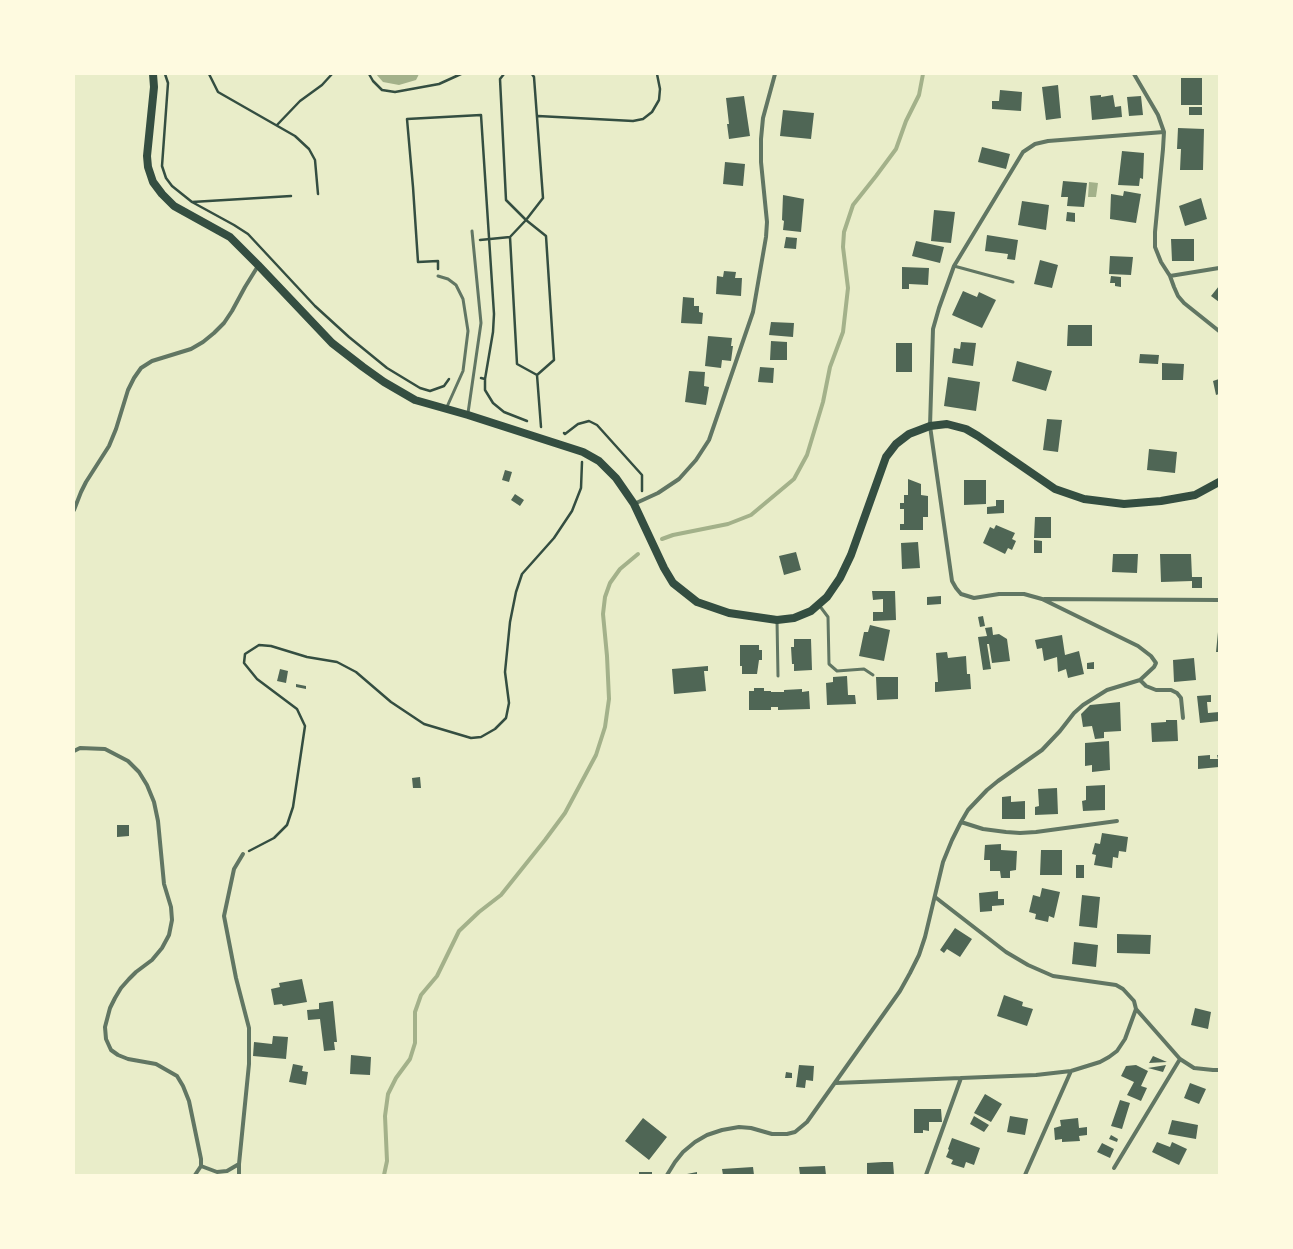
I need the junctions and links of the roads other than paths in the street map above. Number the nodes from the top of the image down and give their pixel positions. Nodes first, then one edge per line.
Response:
1 (153, 74) edge
2 (775, 74) edge
3 (1134, 74) edge
4 (1164, 132) junction
5 (472, 231) dead end
6 (258, 265) junction
7 (954, 266) junction
8 (1219, 268) edge
9 (438, 276) road end
10 (1170, 276) junction
11 (1013, 282) dead end
12 (1219, 330) edge
13 (446, 409) junction
14 (468, 415) junction
15 (930, 426) junction
16 (1219, 482) edge
17 (637, 502) junction
18 (74, 510) edge
19 (1042, 599) junction
20 (1219, 600) edge
21 (819, 604) junction
22 (776, 620) junction
23 (873, 674) dead end
24 (778, 676) dead end
25 (1140, 680) junction
26 (1183, 718) dead end
27 (74, 751) edge
28 (1117, 821) dead end
29 (961, 822) junction
30 (243, 854) road end
31 (935, 897) junction
32 (1136, 1009) junction
33 (1180, 1059) junction
34 (1219, 1070) edge
35 (1071, 1071) junction
36 (961, 1078) junction
37 (836, 1082) junction
38 (239, 1164) junction
39 (201, 1166) junction
40 (1114, 1168) dead end
41 (195, 1175) edge
42 (239, 1175) edge
43 (667, 1175) edge
44 (926, 1175) edge
45 (1025, 1175) edge

1 - 6 main road
2 - 17 street
3 - 4 street
4 - 7 street
4 - 10 street
5 - 14 lane
6 - 13 main road
6 - 18 street
7 - 11 lane
7 - 15 street
8 - 10 street
9 - 13 lane
10 - 12 street
13 - 14 main road
14 - 17 main road
15 - 16 main road
15 - 19 street
15 - 21 main road
17 - 22 main road
19 - 20 street
19 - 25 street
21 - 22 main road
21 - 23 lane
22 - 24 lane
25 - 26 street
25 - 29 street
27 - 39 street
28 - 29 street
29 - 31 street
30 - 38 street
31 - 32 street
31 - 37 street
32 - 33 street
32 - 35 street
33 - 34 street
33 - 40 street
35 - 36 street
35 - 45 street
36 - 37 street
36 - 44 street
37 - 43 street
38 - 39 street
38 - 42 street
39 - 41 street

